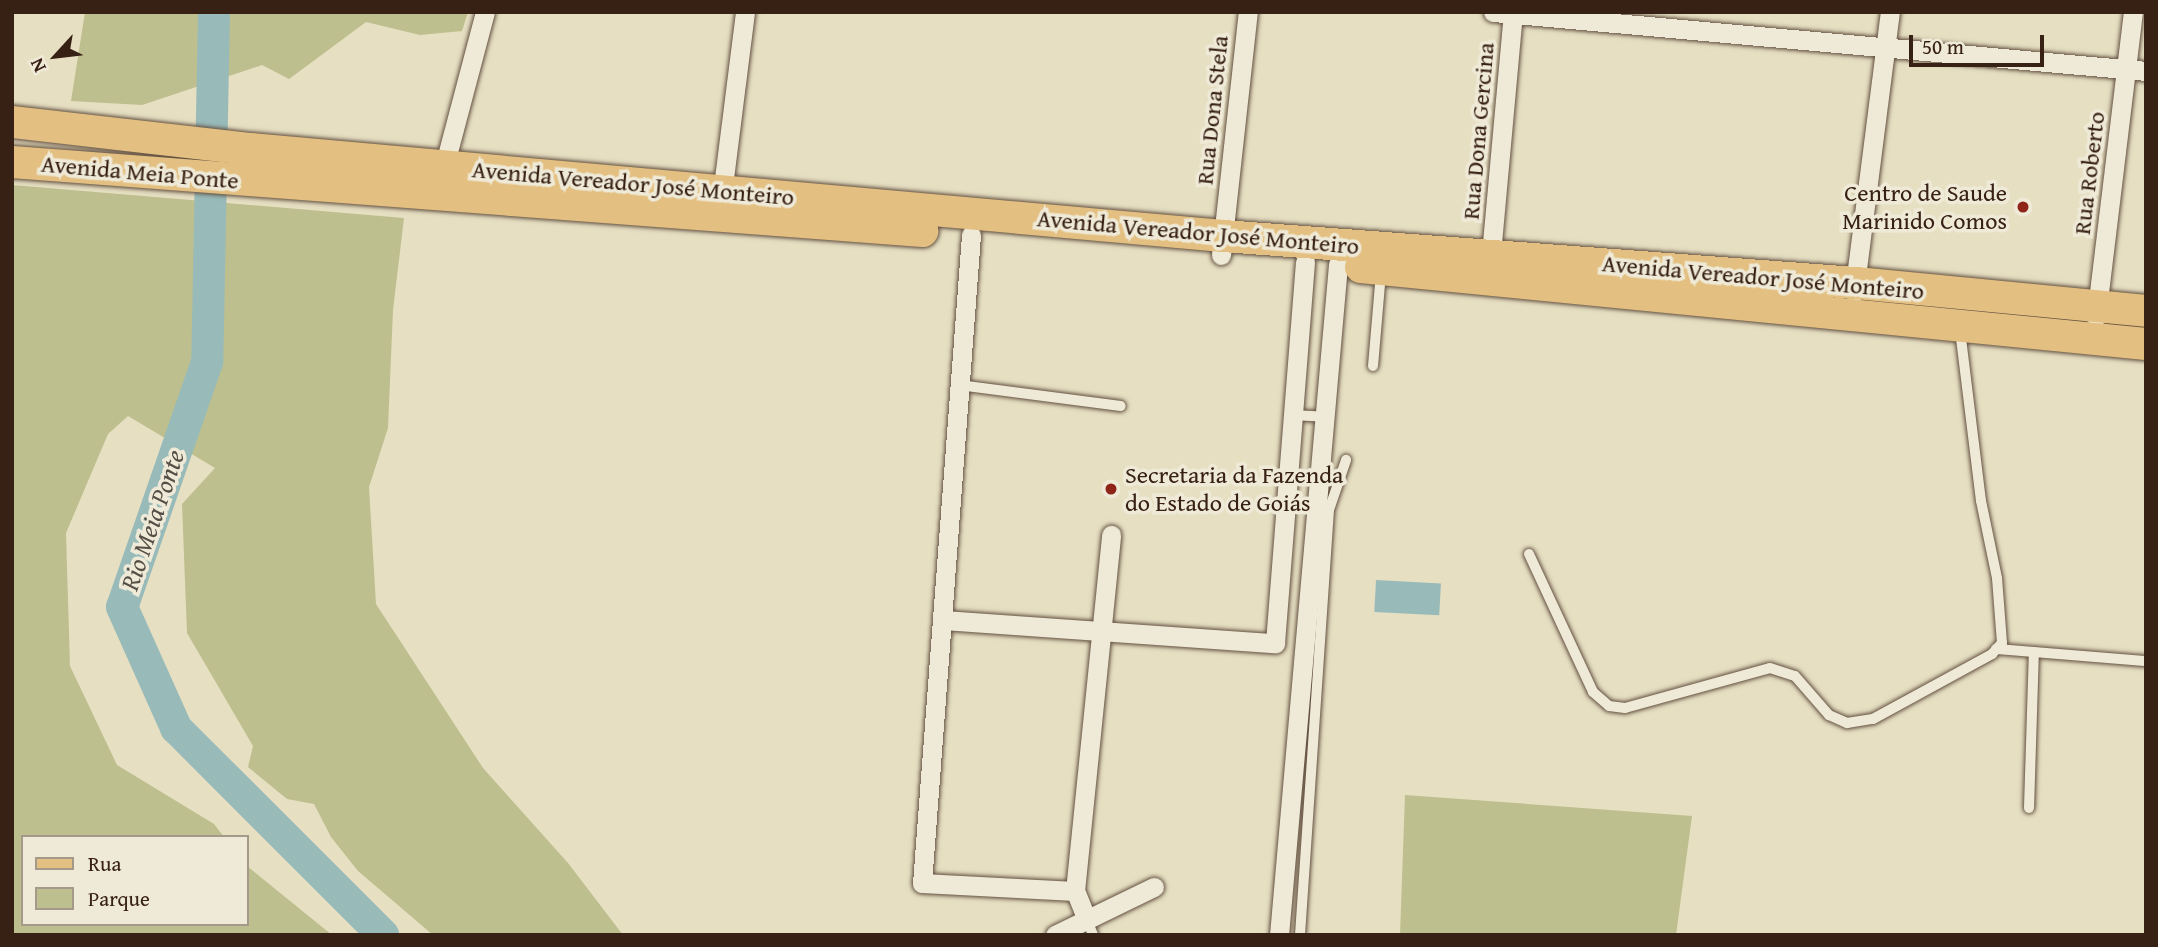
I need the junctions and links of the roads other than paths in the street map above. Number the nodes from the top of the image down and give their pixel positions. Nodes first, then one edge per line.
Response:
1 (485, 12) edge
2 (745, 12) edge
3 (1248, 12) edge
4 (1493, 12) edge
5 (1890, 12) edge
6 (2133, 12) edge
7 (1513, 13) edge
8 (1702, 22) edge
9 (1885, 47) junction
10 (2125, 69) junction
11 (2146, 71) edge
12 (12, 122) edge
13 (250, 149) joint
14 (12, 162) edge
15 (444, 167) junction
16 (267, 182) joint
17 (721, 202) junction
18 (971, 235) junction
19 (1222, 246) junction
20 (1491, 254) junction
21 (1305, 262) junction
22 (1338, 265) junction
23 (1381, 268) junction
24 (1856, 283) junction
25 (2098, 307) junction
26 (2146, 311) edge
27 (1850, 317) junction
28 (1959, 327) junction
29 (2092, 340) junction
30 (2146, 344) edge
31 (1373, 366) dead end
32 (959, 385) junction
33 (1121, 406) dead end
34 (1292, 415) junction
35 (1325, 417) junction
36 (1346, 460) dead end
37 (1111, 534) dead end
38 (1529, 554) dead end
39 (942, 620) junction
40 (1101, 631) junction
41 (1996, 649) junction
42 (2034, 652) junction
43 (2146, 661) edge
44 (2029, 808) dead end
45 (1154, 887) dead end
46 (1075, 891) junction
47 (1090, 927) edge
48 (1055, 935) edge
49 (1279, 935) edge
50 (1300, 935) edge

1 - 15 street
2 - 17 street
3 - 19 street, Rua Dona Stela
4 - 7 street
5 - 9 street
6 - 10 street, Rua Roberto
7 - 8 street
7 - 20 street, Rua Dona Gercina
8 - 9 street
9 - 10 street
9 - 24 street
10 - 11 street
10 - 25 street, Rua Roberto
12 - 13 main road, Avenida Meia Ponte
13 - 15 main road, Avenida Vereador José Monteiro
14 - 16 main road, Avenida Meia Ponte
15 - 17 main road, Avenida Vereador José Monteiro
16 - 17 main road, Avenida Vereador José Monteiro
17 - 18 main road, Avenida Vereador José Monteiro
17 - 19 main road, Avenida Vereador José Monteiro
18 - 19 main road, Avenida Vereador José Monteiro
18 - 32 street
19 - 20 main road, Avenida Vereador José Monteiro
19 - 21 main road, Avenida Vereador José Monteiro
20 - 24 main road, Avenida Vereador José Monteiro
21 - 22 main road, Avenida Vereador José Monteiro
21 - 34 street
22 - 23 main road, Avenida Vereador José Monteiro
22 - 35 street
23 - 27 main road, Avenida Vereador José Monteiro
23 - 31 lane
24 - 25 main road, Avenida Vereador José Monteiro
24 - 27 street
25 - 26 main road, Avenida Vereador José Monteiro
25 - 29 street, Rua Roberto
27 - 28 main road, Avenida Vereador José Monteiro
28 - 29 main road, Avenida Vereador José Monteiro
28 - 41 lane
29 - 30 main road, Avenida Vereador José Monteiro
32 - 33 lane
32 - 39 street
34 - 35 lane
34 - 40 street
35 - 49 street
36 - 50 lane
37 - 40 street
38 - 41 lane
39 - 40 street
39 - 46 street
40 - 46 street
41 - 42 lane
42 - 43 lane
42 - 44 lane
45 - 47 street
46 - 47 street
47 - 48 street

